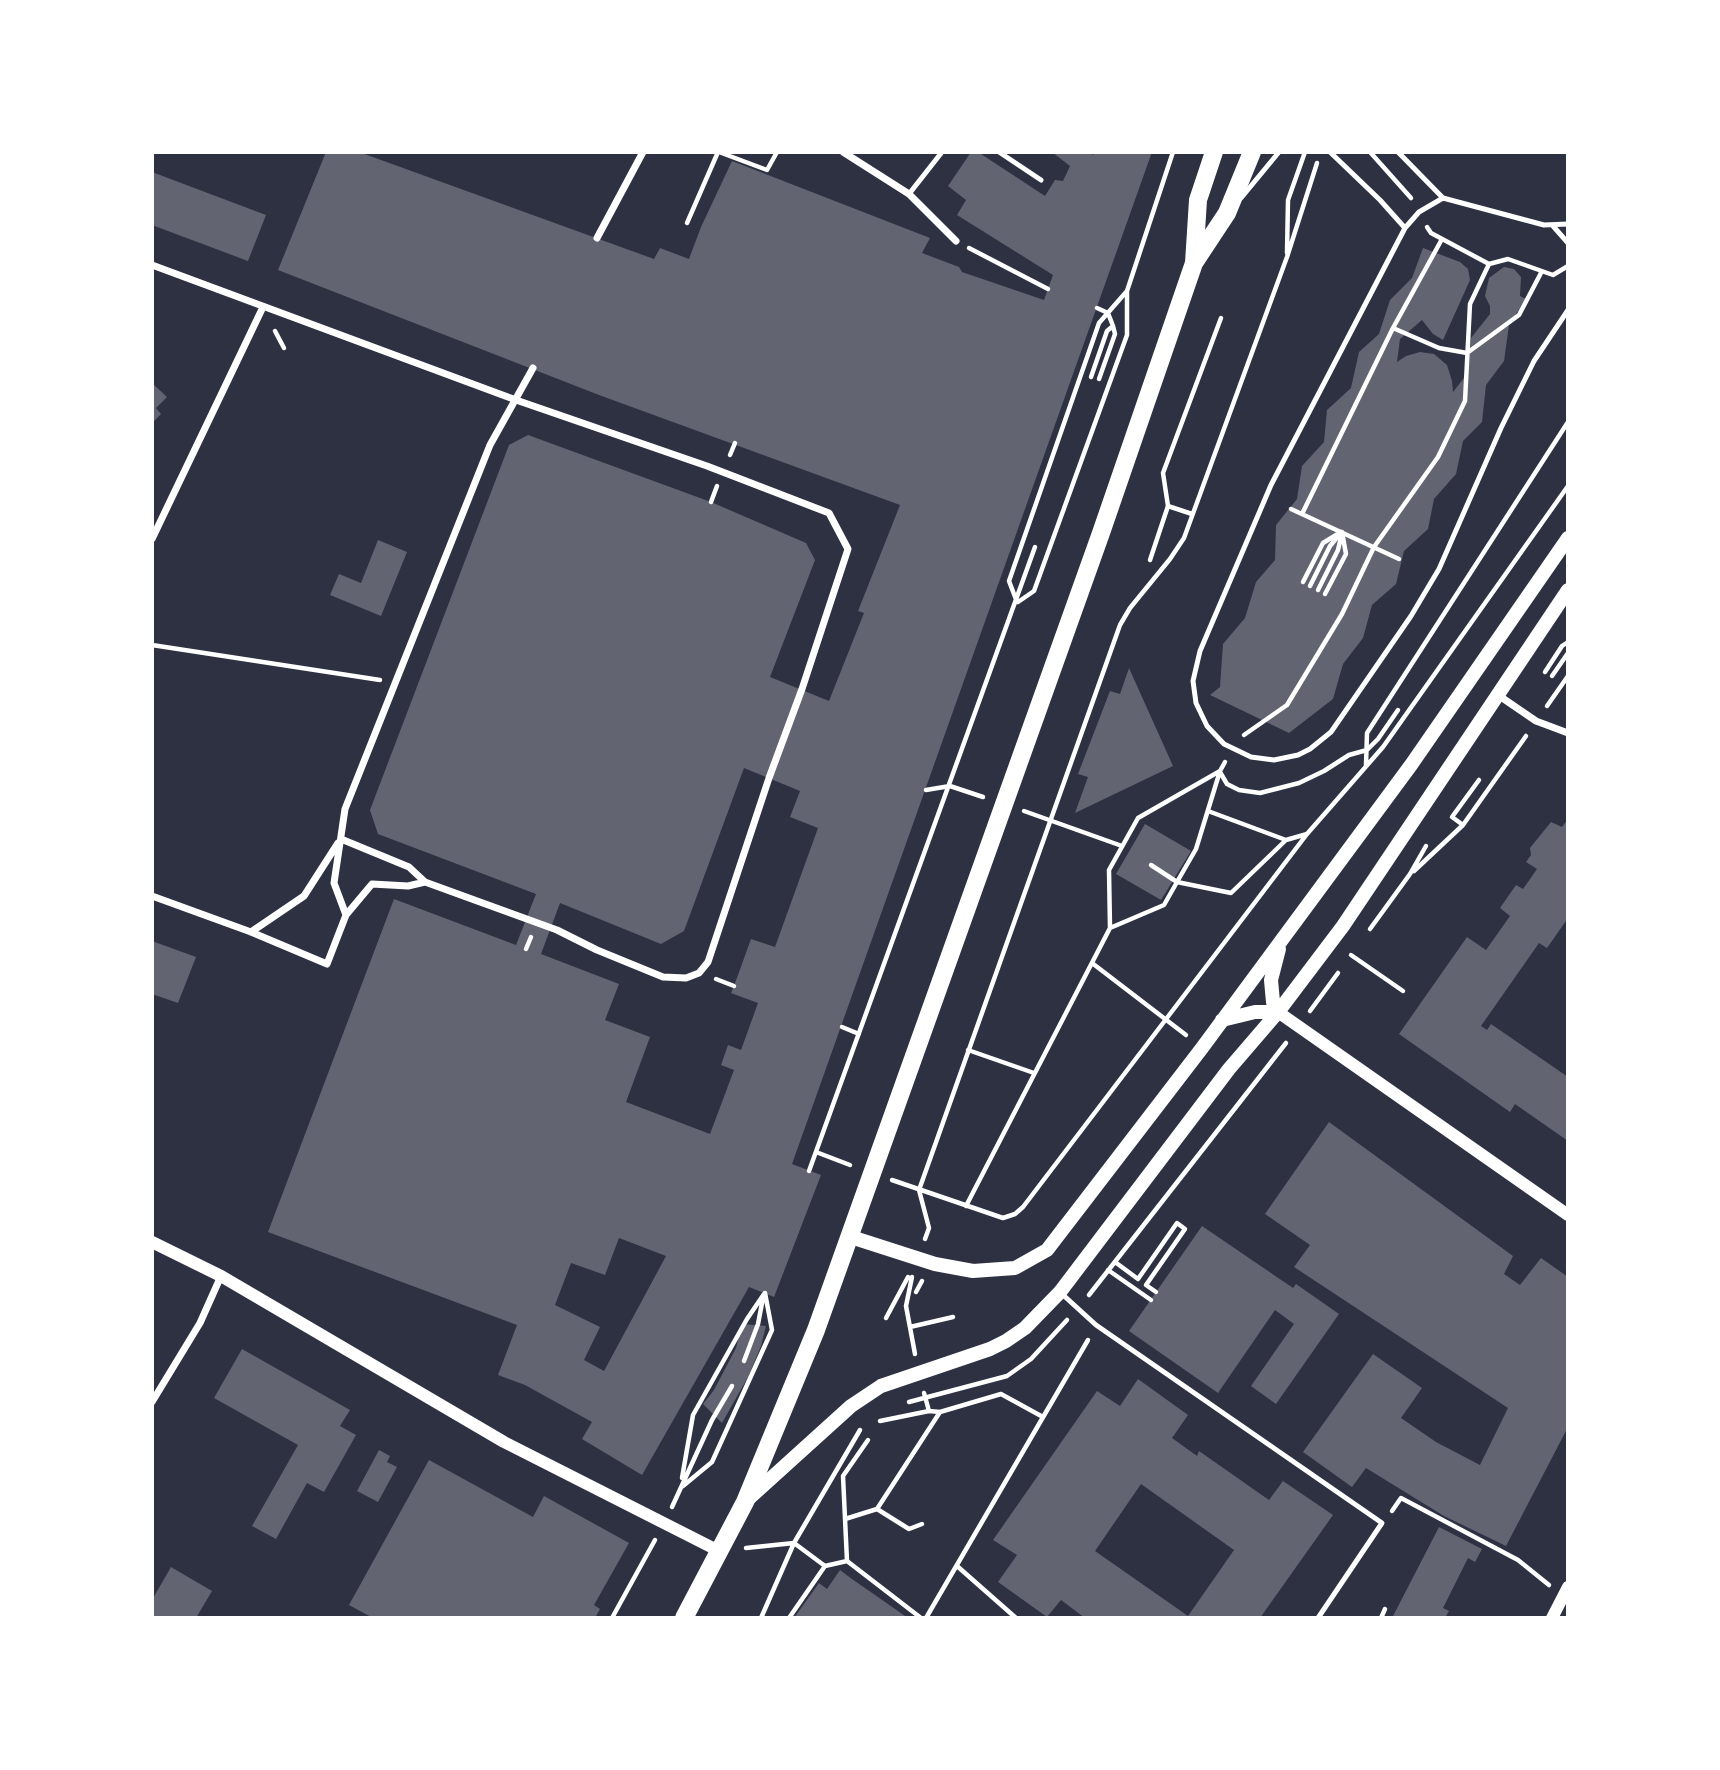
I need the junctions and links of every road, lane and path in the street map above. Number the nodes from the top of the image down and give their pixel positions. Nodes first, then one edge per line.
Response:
1 (643, 152) edge
2 (719, 152) edge
3 (777, 152) edge
4 (843, 152) edge
5 (942, 152) edge
6 (999, 152) edge
7 (1173, 152) edge
8 (1214, 152) edge
9 (1252, 152) edge
10 (1279, 152) edge
11 (1306, 152) edge
12 (1320, 152) edge
13 (1330, 152) edge
14 (1398, 152) edge
15 (1041, 180) dead end
16 (909, 194) junction
17 (1443, 198) junction
18 (1227, 213) junction
19 (687, 223) dead end
20 (1568, 225) edge
21 (1553, 226) junction
22 (1405, 228) junction
23 (597, 238) dead end
24 (1442, 239) dead end
25 (956, 241) joint
26 (1568, 243) edge
27 (1287, 257) junction
28 (1194, 263) junction
29 (152, 265) edge
30 (1568, 266) edge
31 (1542, 271) junction
32 (1048, 289) dead end
33 (1127, 291) junction
34 (262, 306) junction
35 (1097, 308) dead end
36 (1568, 310) edge
37 (1108, 313) junction
38 (1221, 318) dead end
39 (1113, 326) junction
40 (1393, 328) junction
41 (1467, 353) junction
42 (533, 368) dead end
43 (1091, 377) dead end
44 (1099, 379) dead end
45 (516, 400) junction
46 (1568, 422) edge
47 (1568, 485) edge
48 (1168, 506) junction
49 (1292, 509) dead end
50 (1192, 514) junction
51 (1302, 514) junction
52 (1342, 532) junction
53 (1568, 538) edge
54 (152, 539) edge
55 (1035, 547) dead end
56 (1374, 547) junction
57 (1399, 559) dead end
58 (1150, 560) dead end
59 (1303, 582) dead end
60 (1310, 586) dead end
61 (1318, 590) dead end
62 (1568, 590) edge
63 (1325, 594) dead end
64 (1017, 602) junction
65 (1568, 642) edge
66 (152, 646) edge
67 (1568, 653) edge
68 (1545, 672) dead end
69 (1552, 676) dead end
70 (1568, 676) edge
71 (382, 681) dead end
72 (1497, 695) junction
73 (1398, 710) dead end
74 (1536, 721) junction
75 (1568, 733) edge
76 (1241, 737) dead end
77 (1378, 739) dead end
78 (1366, 766) junction
79 (1479, 780) dead end
80 (950, 786) junction
81 (926, 790) dead end
82 (970, 793) dead end
83 (1208, 811) junction
84 (1037, 815) dead end
85 (1051, 820) junction
86 (1463, 825) junction
87 (1307, 834) junction
88 (341, 839) junction
89 (1286, 840) junction
90 (1122, 846) junction
91 (1151, 865) dead end
92 (1410, 874) dead end
93 (1164, 875) dead end
94 (425, 882) junction
95 (1177, 882) junction
96 (152, 896) edge
97 (346, 915) junction
98 (1110, 928) junction
99 (251, 932) junction
100 (1281, 940) junction
101 (1351, 955) dead end
102 (1092, 963) junction
103 (1403, 991) dead end
104 (1278, 1012) junction
105 (1166, 1019) junction
106 (1222, 1020) junction
107 (842, 1027) dead end
108 (859, 1034) junction
109 (1190, 1038) dead end
110 (968, 1050) junction
111 (1275, 1057) dead end
112 (1034, 1073) junction
113 (816, 1152) junction
114 (832, 1158) dead end
115 (809, 1171) dead end
116 (903, 1184) dead end
117 (919, 1190) junction
118 (966, 1206) junction
119 (1568, 1215) edge
120 (851, 1237) junction
121 (152, 1242) edge
122 (1115, 1262) junction
123 (916, 1263) junction
124 (1108, 1270) junction
125 (221, 1276) junction
126 (1060, 1292) junction
127 (1156, 1292) dead end
128 (765, 1293) junction
129 (1151, 1300) dead end
130 (1078, 1309) junction
131 (953, 1317) dead end
132 (886, 1318) dead end
133 (1096, 1325) junction
134 (910, 1327) junction
135 (744, 1361) dead end
136 (918, 1373) junction
137 (732, 1386) dead end
138 (925, 1398) junction
139 (152, 1402) edge
140 (905, 1403) dead end
141 (929, 1411) junction
142 (940, 1412) junction
143 (1043, 1417) junction
144 (880, 1421) dead end
145 (868, 1422) dead end
146 (868, 1440) dead end
147 (680, 1488) junction
148 (745, 1502) junction
149 (673, 1504) dead end
150 (877, 1509) junction
151 (845, 1519) junction
152 (1382, 1523) junction
153 (922, 1524) dead end
154 (794, 1543) junction
155 (651, 1547) dead end
156 (719, 1551) junction
157 (847, 1562) junction
158 (825, 1566) junction
159 (957, 1566) junction
160 (1565, 1592) edge
161 (1385, 1609) dead end
162 (612, 1618) edge
163 (684, 1618) edge
164 (761, 1618) edge
165 (789, 1618) edge
166 (921, 1618) edge
167 (926, 1618) edge
168 (1016, 1618) edge
169 (1318, 1618) edge
170 (1381, 1618) edge
171 (1552, 1618) edge

1 - 23 street
2 - 3 path
2 - 19 path
4 - 16 street
5 - 16 lane
6 - 15 lane
7 - 33 path
8 - 28 main road
9 - 18 main road
10 - 18 lane
11 - 27 path
12 - 27 path
13 - 22 lane
14 - 17 lane
16 - 25 street
17 - 21 lane
17 - 22 lane
18 - 28 main road
20 - 21 lane
21 - 26 lane
22 - 36 lane
24 - 40 path
25 - 32 path
27 - 50 path
28 - 120 main road
29 - 34 street
30 - 31 path
31 - 41 path
31 - 41 path
33 - 37 path
33 - 64 path
34 - 45 street
34 - 54 street
35 - 37 path
37 - 39 path
37 - 64 path
38 - 48 path
39 - 43 path
39 - 44 path
40 - 41 path
40 - 51 path
41 - 56 path
42 - 45 street
45 - 88 street
45 - 94 street
46 - 78 path
47 - 78 path
48 - 50 path
48 - 58 path
49 - 51 path
50 - 85 path
51 - 52 path
52 - 56 path
52 - 59 path
52 - 60 path
52 - 61 path
52 - 63 path
53 - 100 main road
55 - 64 path
56 - 57 path
56 - 76 path
62 - 72 main road
64 - 80 path
65 - 68 path
66 - 71 path
67 - 69 path
70 - 74 path
72 - 74 street
72 - 104 main road
73 - 77 path
74 - 75 street
74 - 86 path
78 - 87 path
79 - 86 path
80 - 81 path
80 - 82 path
80 - 108 path
83 - 89 path
83 - 90 path
83 - 95 path
84 - 85 path
85 - 90 path
85 - 110 path
86 - 92 path
87 - 89 path
87 - 105 path
88 - 94 street
88 - 97 street
88 - 99 street
89 - 95 path
90 - 98 path
91 - 95 path
93 - 95 path
94 - 97 street
95 - 98 path
96 - 99 street
97 - 99 street
98 - 102 path
100 - 104 main road
100 - 106 main road
101 - 103 path
102 - 105 path
102 - 112 path
104 - 106 main road
104 - 119 street
104 - 126 main road
105 - 109 path
105 - 118 path
106 - 123 main road
107 - 108 path
108 - 113 path
110 - 112 path
110 - 117 path
111 - 122 path
112 - 118 path
113 - 114 path
113 - 115 path
116 - 117 path
117 - 118 path
117 - 123 path
120 - 123 main road
120 - 148 main road
121 - 125 street
122 - 124 path
122 - 127 path
123 - 132 path
123 - 134 path
124 - 129 path
124 - 130 path
125 - 139 street
125 - 156 street
126 - 130 lane
126 - 136 main road
128 - 135 path
128 - 147 path
128 - 147 path
130 - 133 lane
130 - 138 path
131 - 134 path
133 - 143 path
133 - 152 lane
134 - 136 path
136 - 138 path
136 - 148 main road
137 - 147 path
138 - 140 path
138 - 141 path
141 - 142 path
141 - 144 path
142 - 143 path
142 - 150 path
143 - 159 path
145 - 154 path
146 - 151 path
147 - 149 path
148 - 156 main road
150 - 151 path
150 - 153 path
151 - 157 path
152 - 160 path
152 - 169 lane
154 - 156 path
154 - 158 path
154 - 164 path
155 - 162 path
156 - 163 main road
157 - 158 path
157 - 166 path
158 - 165 path
159 - 167 path
159 - 168 path
160 - 171 street
161 - 170 path

